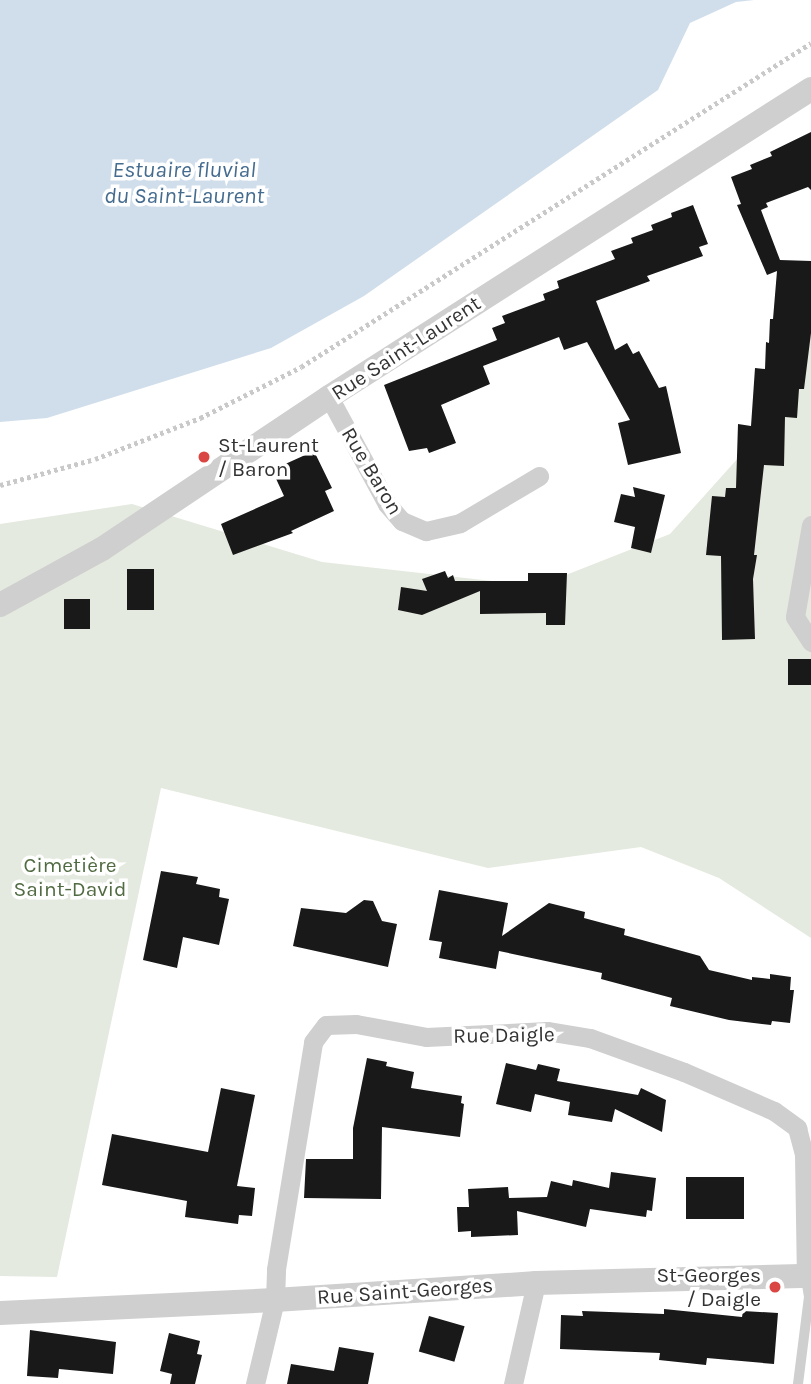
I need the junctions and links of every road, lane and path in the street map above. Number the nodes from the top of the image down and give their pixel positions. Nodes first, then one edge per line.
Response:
1 (811, 43) edge
2 (811, 89) edge
3 (329, 397) junction
4 (539, 476) dead end
5 (0, 485) edge
6 (811, 525) edge
7 (0, 605) edge
8 (811, 642) edge
9 (809, 1276) edge
10 (536, 1283) junction
11 (275, 1300) junction
12 (2, 1319) edge
13 (255, 1384) edge
14 (513, 1384) edge
15 (798, 1384) edge

1 - 5 path
2 - 3 street, Rue Saint-Laurent
3 - 4 street, Rue Baron
3 - 7 street, Rue Saint-Laurent
6 - 8 street
9 - 10 street, Rue Saint-Georges
9 - 11 street, Rue Daigle
9 - 15 lane
10 - 11 street, Rue Saint-Georges
10 - 14 street
11 - 12 street, Rue Saint-Georges
11 - 13 street

